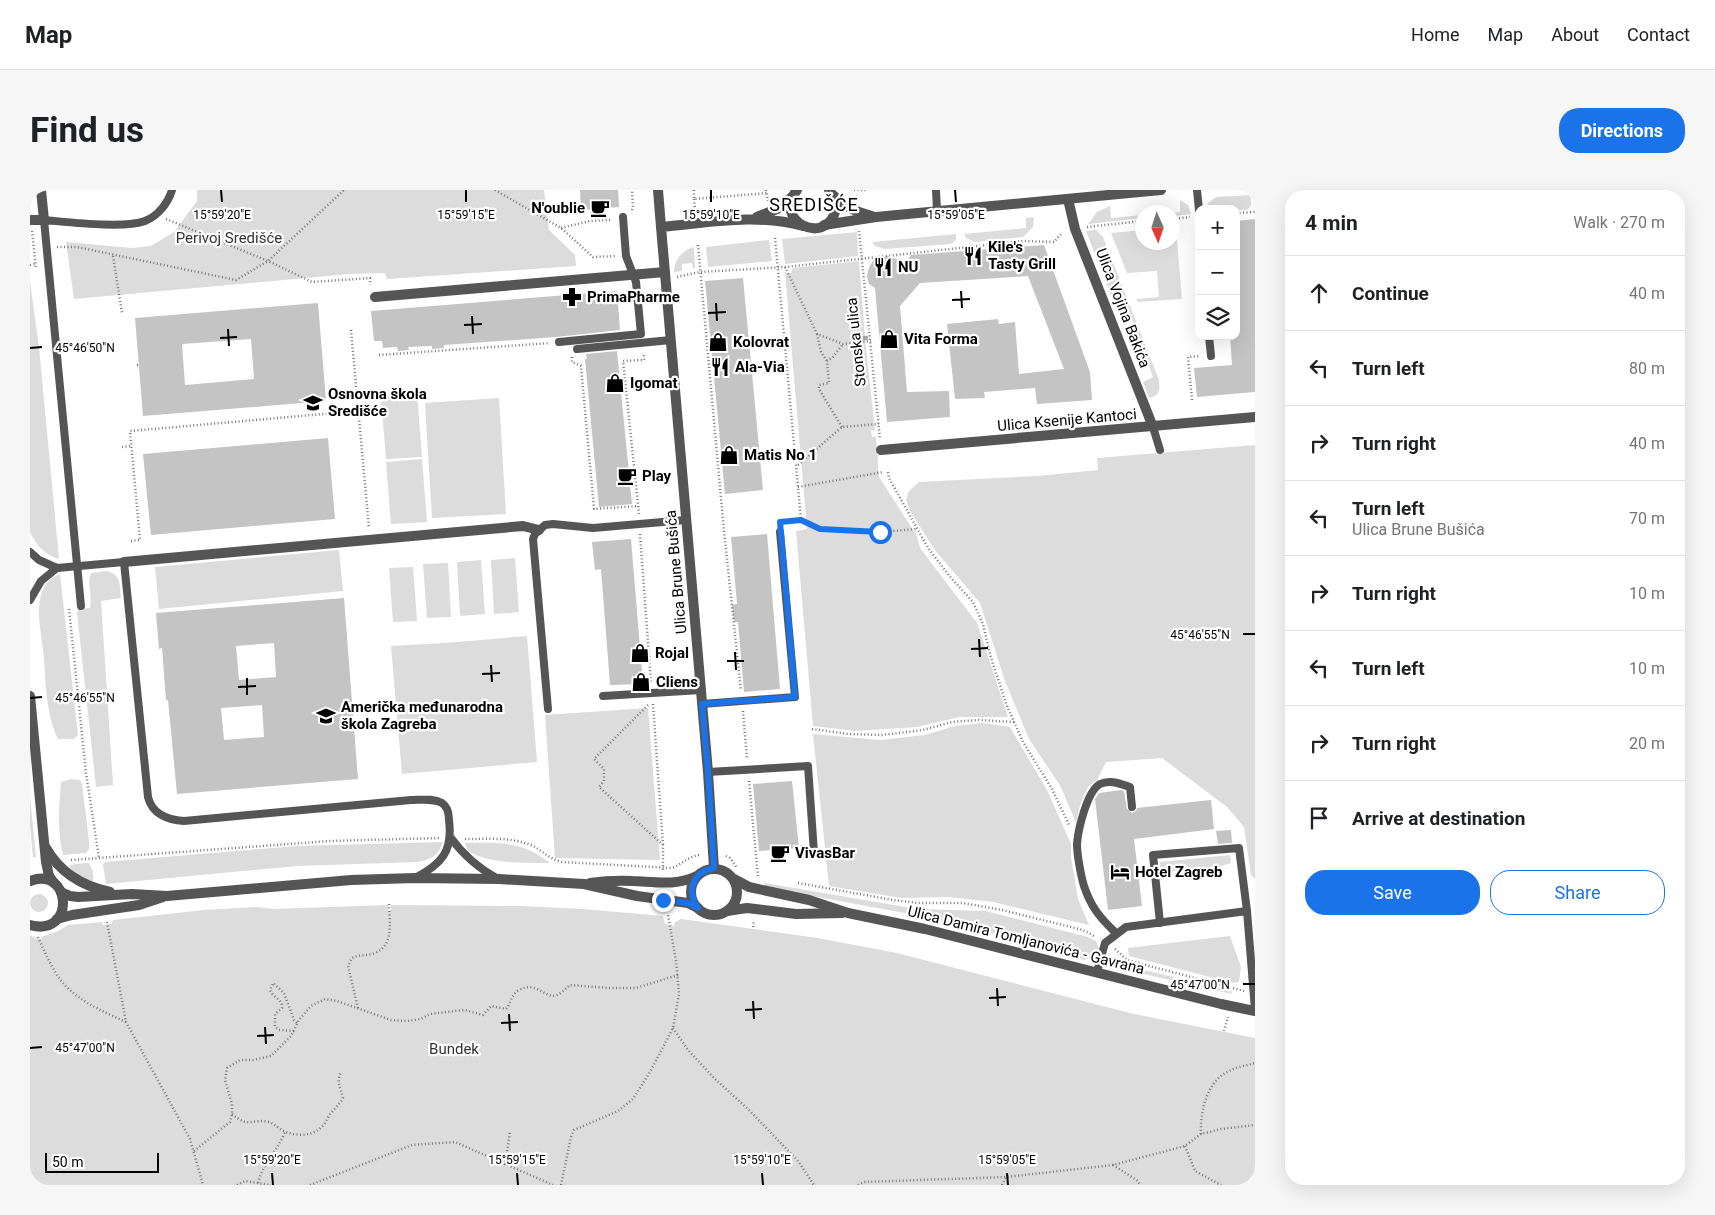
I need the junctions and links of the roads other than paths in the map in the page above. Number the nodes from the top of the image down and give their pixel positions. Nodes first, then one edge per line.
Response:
1 (41, 190) edge
2 (172, 190) edge
3 (658, 190) edge
4 (936, 190) edge
5 (1161, 190) edge
6 (1197, 190) edge
7 (795, 192) edge
8 (831, 193) edge
9 (1068, 198) junction
10 (1198, 205) edge
11 (937, 211) junction
12 (623, 217) road end
13 (876, 217) junction
14 (748, 219) junction
15 (30, 220) edge
16 (44, 220) junction
17 (824, 225) junction
18 (803, 226) junction
19 (661, 228) junction
20 (634, 275) junction
21 (670, 275) junction
22 (373, 294) road end
23 (671, 340) junction
24 (1209, 340) edge
25 (559, 342) road end
26 (577, 349) dead end
27 (1211, 356) road end
28 (1255, 417) edge
29 (1153, 427) junction
30 (881, 450) road end
31 (1160, 450) dead end
32 (686, 520) junction
33 (539, 530) junction
34 (780, 532) road end
35 (30, 552) edge
36 (124, 562) junction
37 (77, 566) junction
38 (57, 568) junction
39 (30, 600) edge
40 (81, 606) dead end
41 (701, 690) junction
42 (30, 696) edge
43 (603, 696) dead end
44 (702, 704) junction
45 (548, 709) dead end
46 (708, 772) junction
47 (1132, 807) dead end
48 (451, 838) junction
49 (44, 843) junction
50 (814, 853) dead end
51 (714, 868) junction
52 (738, 875) junction
53 (697, 876) junction
54 (415, 878) junction
55 (498, 879) junction
56 (30, 881) edge
57 (54, 883) junction
58 (584, 884) junction
59 (61, 892) junction
60 (120, 894) junction
61 (167, 896) junction
62 (698, 908) junction
63 (1247, 911) junction
64 (726, 912) junction
65 (848, 913) junction
66 (57, 919) junction
67 (1160, 922) junction
68 (30, 925) edge
69 (1116, 933) junction
70 (1097, 972) junction
71 (1255, 1011) edge

1 - 16 street
2 - 16 lane
3 - 19 street, Ulica Brune Bušića
4 - 11 lane
5 - 9 street
6 - 10 lane
7 - 14 street
7 - 18 street
8 - 13 street
8 - 17 street
9 - 11 street
9 - 29 street, Ulica Vojina Bakića
11 - 13 street
12 - 20 lane
13 - 17 street
14 - 18 street
14 - 19 street
15 - 16 street
16 - 37 lane
17 - 18 street
19 - 21 street, Ulica Brune Bušića
20 - 21 street
20 - 22 street
20 - 25 lane
21 - 23 street, Ulica Brune Bušića
23 - 26 lane
23 - 32 street, Ulica Brune Bušića
24 - 27 lane
28 - 29 street, Ulica Ksenije Kantoci
29 - 30 street, Ulica Ksenije Kantoci
29 - 31 lane
32 - 33 lane
32 - 41 street, Ulica Brune Bušića
33 - 36 street
33 - 45 lane
34 - 44 lane
35 - 38 lane
36 - 37 lane
36 - 48 lane
37 - 38 lane
37 - 40 lane
38 - 39 lane
41 - 43 lane
41 - 44 street, Ulica Brune Bušića
42 - 49 street
44 - 46 street, Ulica Brune Bušića
46 - 50 lane
46 - 51 street, Ulica Brune Bušića
47 - 69 lane
48 - 54 lane
48 - 55 lane
49 - 57 street
49 - 60 street
51 - 52 street, Ulica Damira Tomljanovića - Gavrana
51 - 53 street, Ulica Damira Tomljanovića - Gavrana
52 - 64 street
52 - 65 street, Ulica Damira Tomljanovića - Gavrana
53 - 58 street, Ulica Damira Tomljanovića - Gavrana
53 - 62 street
54 - 55 street, Ulica Damira Tomljanovića - Gavrana
54 - 61 street, Ulica Damira Tomljanovića - Gavrana
55 - 58 street, Ulica Damira Tomljanovića - Gavrana
56 - 57 street
57 - 59 street
58 - 62 street, Ulica Damira Tomljanovića - Gavrana
59 - 60 street, Ulica Damira Tomljanovića - Gavrana
59 - 66 street
60 - 61 street, Ulica Damira Tomljanovića - Gavrana
61 - 66 street, Ulica Damira Tomljanovića - Gavrana
62 - 64 street, Ulica Damira Tomljanovića - Gavrana
63 - 67 lane
63 - 67 lane
63 - 71 lane
64 - 65 street, Ulica Damira Tomljanovića - Gavrana
65 - 70 street, Ulica Damira Tomljanovića - Gavrana
66 - 68 street, Ulica Damira Tomljanovića - Gavrana
67 - 69 lane
69 - 70 lane
70 - 71 street, Ulica Damira Tomljanovića - Gavrana

